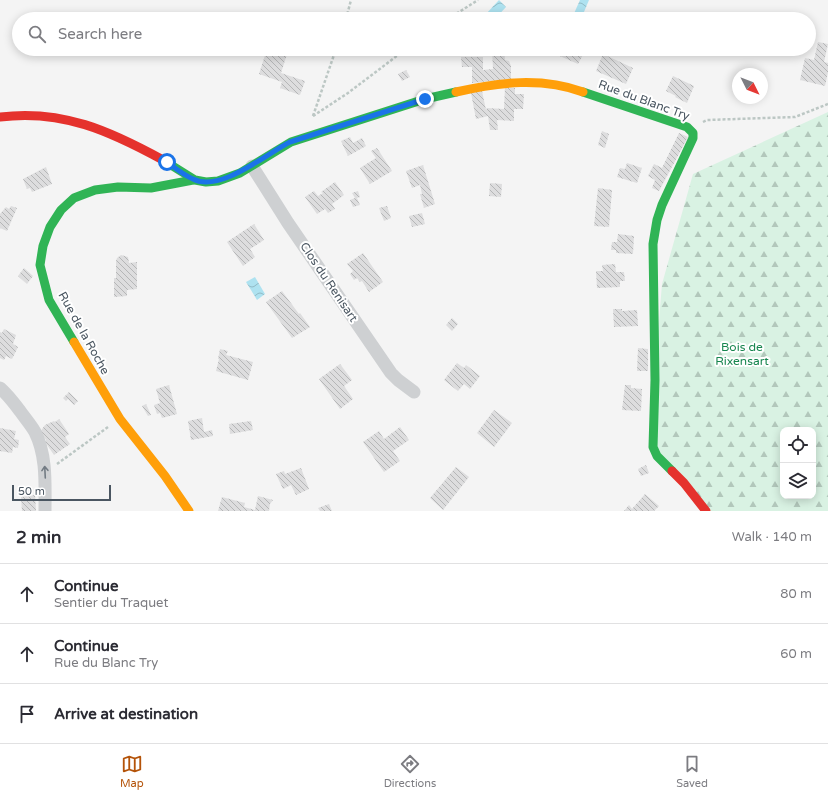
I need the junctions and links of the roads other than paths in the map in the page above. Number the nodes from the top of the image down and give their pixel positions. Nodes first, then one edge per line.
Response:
1 (0, 116) edge
2 (252, 166) junction
3 (193, 180) junction
4 (0, 388) edge
5 (414, 392) dead end
6 (45, 511) edge
7 (189, 511) edge
8 (706, 511) edge

1 - 3 street
2 - 3 street, Rue de la Roche
2 - 5 street, Clos du Renisart
2 - 8 street, Rue du Blanc Try
3 - 7 street, Rue de la Roche
6 -> 4 street

